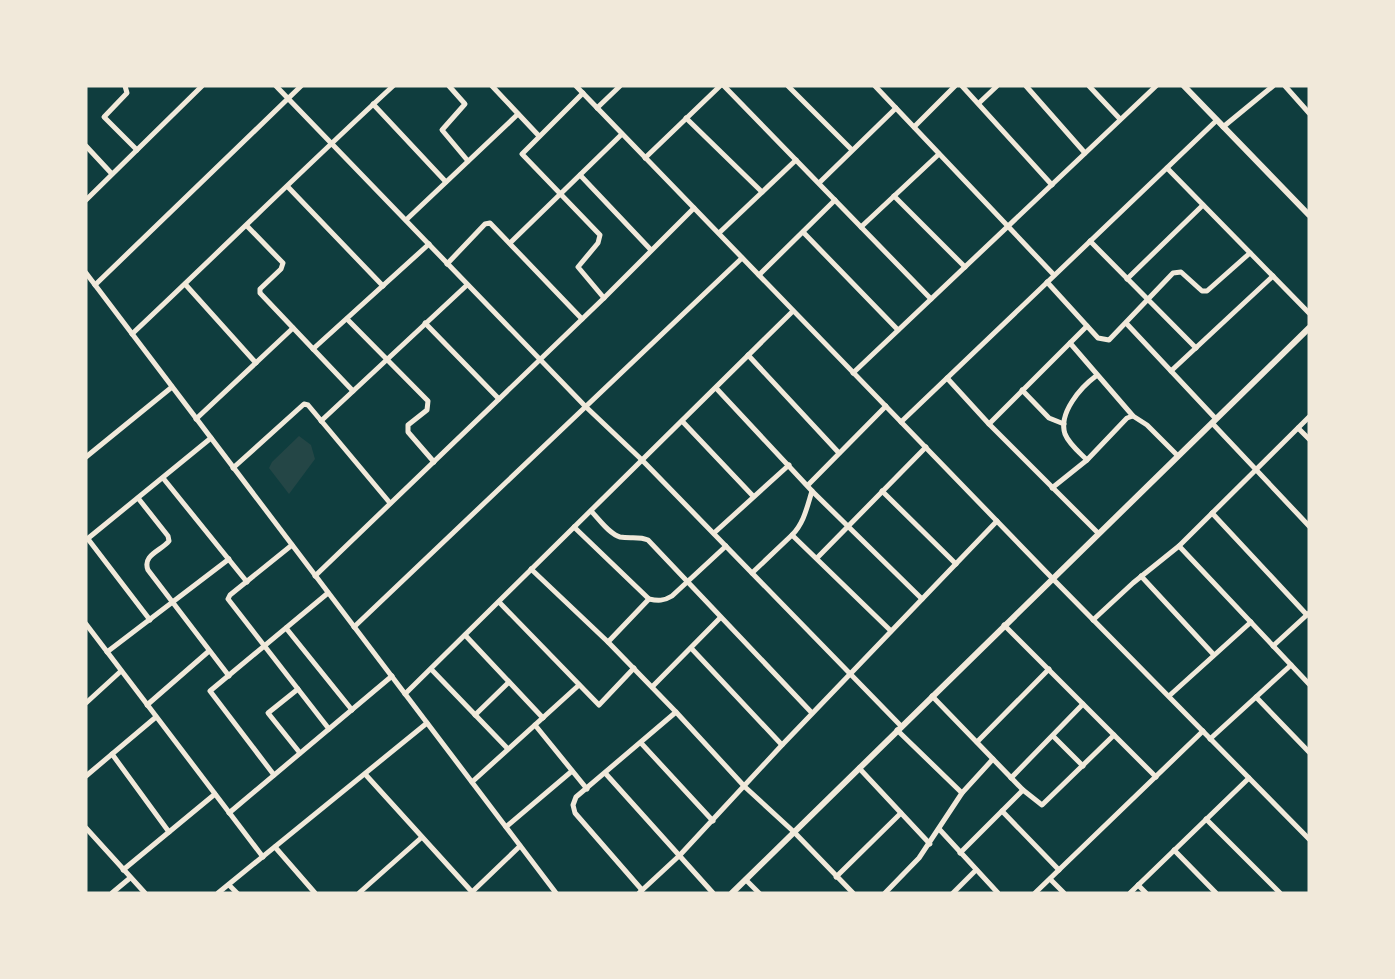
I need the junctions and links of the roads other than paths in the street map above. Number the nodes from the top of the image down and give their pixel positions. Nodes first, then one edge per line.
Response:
1 (125, 86) edge
2 (201, 86) edge
3 (276, 86) edge
4 (301, 86) edge
5 (393, 86) edge
6 (449, 86) edge
7 (492, 86) edge
8 (576, 86) edge
9 (620, 86) edge
10 (722, 86) edge
11 (788, 86) edge
12 (875, 86) edge
13 (956, 86) edge
14 (962, 86) edge
15 (997, 86) edge
16 (1026, 86) edge
17 (1089, 86) edge
18 (1156, 86) edge
19 (1184, 86) edge
20 (1273, 86) edge
21 (1284, 86) edge
22 (583, 93) junction
23 (288, 98) junction
24 (979, 103) junction
25 (373, 104) junction
26 (597, 108) junction
27 (896, 108) junction
28 (1309, 113) edge
29 (518, 114) junction
30 (687, 118) junction
31 (1120, 119) junction
32 (1217, 120) junction
33 (914, 127) junction
34 (1223, 127) junction
35 (622, 134) junction
36 (539, 136) junction
37 (331, 143) junction
38 (86, 146) edge
39 (137, 150) junction
40 (852, 150) junction
41 (939, 153) junction
42 (1085, 153) junction
43 (645, 158) junction
44 (796, 160) junction
45 (468, 162) junction
46 (1167, 168) junction
47 (112, 174) junction
48 (580, 174) junction
49 (446, 182) junction
50 (819, 183) junction
51 (1052, 184) junction
52 (288, 187) junction
53 (762, 192) junction
54 (559, 195) junction
55 (894, 196) junction
56 (86, 200) edge
57 (835, 200) junction
58 (1203, 205) junction
59 (694, 208) junction
60 (1309, 215) edge
61 (406, 220) junction
62 (247, 226) junction
63 (1008, 226) junction
64 (861, 227) junction
65 (803, 232) junction
66 (719, 233) junction
67 (1090, 241) junction
68 (510, 243) junction
69 (429, 244) junction
70 (651, 250) junction
71 (1250, 253) junction
72 (742, 258) junction
73 (447, 264) junction
74 (965, 267) junction
75 (86, 273) edge
76 (759, 275) junction
77 (1054, 275) junction
78 (1273, 275) junction
79 (1127, 279) junction
80 (1048, 282) junction
81 (185, 284) junction
82 (95, 285) junction
83 (467, 285) junction
84 (383, 286) junction
85 (604, 298) junction
86 (931, 299) junction
87 (1148, 301) junction
88 (793, 311) junction
89 (1309, 313) edge
90 (347, 318) junction
91 (582, 319) junction
92 (425, 323) junction
93 (1126, 323) junction
94 (1087, 326) junction
95 (293, 328) junction
96 (1309, 328) edge
97 (898, 330) junction
98 (132, 334) junction
99 (1070, 343) junction
100 (1196, 348) junction
101 (313, 349) junction
102 (748, 355) junction
103 (387, 360) junction
104 (540, 360) junction
105 (256, 362) junction
106 (1171, 371) junction
107 (853, 373) junction
108 (1096, 376) junction
109 (947, 378) junction
110 (172, 387) junction
111 (716, 387) junction
112 (1022, 390) junction
113 (353, 391) junction
114 (499, 399) junction
115 (585, 406) junction
116 (886, 406) junction
117 (1133, 416) junction
118 (1309, 417) edge
119 (196, 419) junction
120 (321, 421) junction
121 (682, 421) junction
122 (1214, 421) junction
123 (901, 422) junction
124 (989, 424) junction
125 (1064, 424) junction
126 (1298, 428) junction
127 (211, 438) junction
128 (1309, 439) edge
129 (926, 447) junction
130 (839, 453) junction
131 (1178, 456) junction
132 (86, 457) edge
133 (642, 460) junction
134 (1087, 460) junction
135 (434, 462) junction
136 (789, 465) junction
137 (233, 468) junction
138 (1256, 470) junction
139 (163, 478) junction
140 (810, 488) junction
141 (1052, 488) junction
142 (882, 491) junction
143 (753, 496) junction
144 (138, 498) junction
145 (390, 503) junction
146 (591, 511) junction
147 (1212, 513) junction
148 (997, 521) junction
149 (1309, 526) edge
150 (574, 527) junction
151 (848, 527) junction
152 (714, 533) junction
153 (1098, 533) junction
154 (792, 535) junction
155 (87, 539) edge
156 (292, 545) junction
157 (726, 546) junction
158 (1179, 546) junction
159 (817, 558) junction
160 (229, 559) junction
161 (956, 564) junction
162 (531, 569) junction
163 (752, 573) junction
164 (315, 576) junction
165 (1141, 576) junction
166 (1052, 578) junction
167 (247, 582) junction
168 (687, 583) junction
169 (328, 593) junction
170 (649, 599) junction
171 (922, 599) junction
172 (499, 601) junction
173 (172, 602) junction
174 (1308, 614) edge
175 (720, 618) junction
176 (150, 620) junction
177 (1093, 620) junction
178 (1251, 622) junction
179 (86, 624) edge
180 (1004, 625) junction
181 (354, 627) junction
182 (286, 628) junction
183 (891, 631) junction
184 (465, 635) junction
185 (608, 642) junction
186 (264, 646) junction
187 (1273, 646) junction
188 (691, 648) junction
189 (209, 651) junction
190 (107, 652) junction
191 (1214, 655) junction
192 (1292, 665) junction
193 (634, 668) junction
194 (431, 669) junction
195 (1049, 669) junction
196 (121, 671) junction
197 (850, 674) junction
198 (229, 676) junction
199 (391, 676) junction
200 (509, 682) junction
201 (1309, 684) edge
202 (579, 685) junction
203 (652, 687) junction
204 (298, 689) junction
205 (405, 694) junction
206 (932, 696) junction
207 (1169, 696) junction
208 (1256, 697) junction
209 (86, 703) edge
210 (1083, 704) junction
211 (147, 705) junction
212 (352, 710) junction
213 (676, 712) junction
214 (812, 713) junction
215 (475, 715) junction
216 (156, 717) junction
217 (543, 718) junction
218 (427, 723) junction
219 (535, 725) junction
220 (899, 728) junction
221 (329, 729) junction
222 (1203, 731) junction
223 (1114, 735) junction
224 (1053, 736) junction
225 (1210, 739) junction
226 (976, 742) junction
227 (641, 743) junction
228 (782, 745) junction
229 (508, 749) junction
230 (1309, 752) edge
231 (300, 753) junction
232 (111, 754) junction
233 (993, 759) junction
234 (1083, 766) junction
235 (859, 768) junction
236 (572, 771) junction
237 (365, 774) junction
238 (606, 774) junction
239 (274, 775) junction
240 (86, 776) edge
241 (1156, 777) junction
242 (1012, 778) junction
243 (1249, 778) junction
244 (472, 782) junction
245 (745, 788) junction
246 (587, 789) junction
247 (1023, 790) junction
248 (962, 793) junction
249 (215, 794) junction
250 (1002, 811) junction
251 (229, 813) junction
252 (901, 813) junction
253 (1206, 819) junction
254 (713, 821) junction
255 (506, 827) junction
256 (86, 828) edge
257 (940, 830) junction
258 (169, 832) junction
259 (794, 832) junction
260 (421, 838) junction
261 (1309, 839) edge
262 (929, 844) junction
263 (520, 846) junction
264 (275, 847) junction
265 (1174, 850) junction
266 (960, 853) junction
267 (680, 855) junction
268 (263, 857) junction
269 (123, 870) junction
270 (976, 870) junction
271 (1059, 870) junction
272 (836, 877) junction
273 (130, 878) junction
274 (1050, 879) junction
275 (746, 880) junction
276 (229, 885) junction
277 (1138, 886) junction
278 (640, 892) edge
279 (112, 893) edge
280 (145, 893) edge
281 (218, 893) edge
282 (237, 893) edge
283 (315, 893) edge
284 (359, 893) edge
285 (472, 893) edge
286 (556, 893) edge
287 (713, 893) edge
288 (732, 893) edge
289 (759, 893) edge
290 (853, 893) edge
291 (885, 893) edge
292 (953, 893) edge
293 (998, 893) edge
294 (1035, 893) edge
295 (1064, 893) edge
296 (1130, 893) edge
297 (1146, 893) edge
298 (1216, 893) edge
299 (1280, 893) edge

1 - 39 street
2 - 39 street
3 - 23 street
4 - 23 street
5 - 25 street
6 - 45 street
7 - 29 street
8 - 22 street
9 - 26 street
10 - 30 street
10 - 44 street
11 - 40 street
12 - 27 street
13 - 33 street
14 - 24 street
15 - 24 street
16 - 42 street
17 - 31 street
18 - 31 street
19 - 32 street
20 - 34 street
21 - 28 street
22 - 26 street
22 - 36 street
23 - 37 street
23 - 82 street
24 - 51 street
25 - 37 street
25 - 49 street
26 - 35 street
27 - 33 street
27 - 40 street
29 - 36 street
29 - 45 street
30 - 43 street
30 - 53 street
31 - 42 street
32 - 34 street
32 - 46 street
33 - 41 street
34 - 60 street
35 - 43 street
35 - 48 street
36 - 54 street
37 - 52 street
37 - 61 street
38 - 47 street
39 - 47 street
40 - 50 street
41 - 55 street
41 - 63 street
42 - 51 street
43 - 59 street
44 - 50 street
44 - 53 street
45 - 49 street
46 - 58 street
46 - 67 street
47 - 56 street
48 - 54 street
48 - 70 street
49 - 61 street
50 - 57 street
51 - 63 street
52 - 62 street
52 - 84 street
53 - 66 street
54 - 68 street
54 - 85 street
55 - 64 street
55 - 74 street
57 - 64 street
57 - 65 street
58 - 71 street
58 - 79 street
59 - 66 street
59 - 70 street
61 - 69 street
62 - 81 street
62 - 95 street
63 - 74 street
63 - 77 street
64 - 86 street
65 - 76 street
65 - 97 street
66 - 72 street
67 - 77 street
67 - 79 street
68 - 73 street
68 - 91 street
69 - 73 street
69 - 84 street
70 - 85 street
71 - 78 street
71 - 87 street
72 - 76 street
72 - 115 street
73 - 83 street
74 - 86 street
75 - 82 street
76 - 88 street
77 - 80 street
78 - 89 street
78 - 100 street
79 - 87 street
80 - 94 street
80 - 109 street
81 - 98 street
81 - 105 street
82 - 98 street
83 - 92 street
83 - 104 street
84 - 90 street
85 - 91 street
86 - 97 street
87 - 93 street
87 - 100 street
88 - 102 street
88 - 107 street
90 - 101 street
90 - 103 street
91 - 104 street
92 - 103 street
92 - 114 street
93 - 94 street
93 - 106 street
94 - 99 street
95 - 101 street
95 - 105 street
96 - 122 street
97 - 107 street
98 - 110 street
99 - 108 street
99 - 112 street
100 - 106 street
101 - 113 street
102 - 111 street
102 - 130 street
103 - 113 street
103 - 135 street
104 - 114 street
104 - 115 street
105 - 119 street
106 - 122 street
107 - 116 street
108 - 117 street
108 - 125 street
109 - 123 street
109 - 124 street
110 - 119 street
110 - 132 street
111 - 121 street
111 - 136 street
112 - 124 street
112 - 125 street
113 - 120 street
114 - 135 street
115 - 133 street
115 - 181 street
116 - 123 street
116 - 130 street
117 - 131 street
117 - 134 street
118 - 126 street
119 - 127 street
120 - 137 street
120 - 145 street
121 - 133 street
121 - 143 street
122 - 131 street
122 - 138 street
123 - 129 street
124 - 141 street
125 - 134 street
126 - 128 street
126 - 138 street
127 - 137 street
127 - 139 street
129 - 142 street
129 - 148 street
130 - 140 street
131 - 153 street
133 - 146 street
133 - 152 street
134 - 141 street
135 - 145 street
136 - 140 street
136 - 143 street
137 - 156 street
138 - 147 street
138 - 149 street
139 - 144 street
139 - 160 street
140 - 151 street
140 - 154 street
141 - 153 street
142 - 151 street
142 - 161 street
143 - 152 street
144 - 155 street
144 - 173 street
145 - 164 street
146 - 150 street
146 - 168 street
147 - 158 street
147 - 174 street
148 - 161 street
148 - 166 street
150 - 162 street
150 - 170 street
151 - 159 street
151 - 171 street
152 - 157 street
153 - 166 street
154 - 159 street
154 - 163 street
155 - 176 street
156 - 164 street
156 - 167 street
157 - 163 street
157 - 168 street
158 - 165 street
158 - 178 street
159 - 183 street
160 - 167 street
160 - 173 street
161 - 171 street
162 - 172 street
162 - 185 street
163 - 197 street
164 - 169 street
165 - 177 street
165 - 191 street
166 - 177 street
166 - 180 street
167 - 186 street
168 - 170 street
168 - 175 street
169 - 181 street
169 - 182 street
170 - 185 street
171 - 183 street
172 - 184 street
172 - 202 street
173 - 176 street
173 - 189 street
174 - 187 street
175 - 188 street
175 - 214 street
176 - 190 street
177 - 207 street
178 - 187 street
178 - 191 street
179 - 190 street
180 - 195 street
180 - 206 street
181 - 199 street
182 - 186 street
182 - 212 street
183 - 197 street
184 - 194 street
184 - 200 street
185 - 193 street
186 - 198 street
186 - 204 street
187 - 192 street
188 - 203 street
188 - 228 street
189 - 198 street
189 - 211 street
190 - 196 street
191 - 207 street
192 - 201 street
192 - 208 street
193 - 202 street
193 - 203 street
194 - 205 street
194 - 215 street
195 - 210 street
195 - 226 street
196 - 209 street
196 - 211 street
197 - 214 street
197 - 220 street
198 - 239 street
199 - 205 street
199 - 212 street
200 - 215 street
200 - 217 street
202 - 217 street
203 - 213 street
204 - 221 street
204 - 231 street
205 - 218 street
206 - 220 street
206 - 226 street
207 - 222 street
208 - 225 street
208 - 230 street
210 - 223 street
210 - 224 street
211 - 216 street
212 - 221 street
213 - 227 street
213 - 245 street
214 - 228 street
215 - 229 street
216 - 232 street
216 - 249 street
217 - 219 street
218 - 237 street
218 - 244 street
219 - 229 street
219 - 236 street
220 - 235 street
220 - 248 street
221 - 231 street
222 - 225 street
222 - 241 street
223 - 234 street
223 - 241 street
224 - 234 street
224 - 242 street
225 - 243 street
226 - 233 street
227 - 238 street
227 - 254 street
228 - 245 street
229 - 244 street
231 - 239 street
232 - 240 street
232 - 258 street
233 - 242 street
233 - 248 street
234 - 247 street
235 - 252 street
235 - 259 street
236 - 246 street
236 - 255 street
237 - 260 street
237 - 264 street
238 - 246 street
238 - 267 street
239 - 251 street
241 - 271 street
242 - 247 street
243 - 253 street
243 - 261 street
244 - 255 street
245 - 254 street
245 - 259 street
246 - 278 street
247 - 250 street
248 - 257 street
249 - 251 street
249 - 258 street
250 - 266 street
250 - 271 street
251 - 268 street
252 - 262 street
252 - 272 street
253 - 265 street
253 - 299 street
254 - 267 street
255 - 263 street
256 - 269 street
257 - 262 street
257 - 266 street
258 - 269 street
259 - 272 street
259 - 275 street
260 - 284 street
260 - 285 street
262 - 291 street
263 - 285 street
263 - 286 street
264 - 268 street
264 - 283 street
265 - 277 street
265 - 298 street
266 - 270 street
267 - 278 street
267 - 287 street
268 - 276 street
269 - 273 street
270 - 292 street
270 - 293 street
271 - 274 street
272 - 290 street
273 - 279 street
273 - 280 street
274 - 294 street
274 - 295 street
275 - 288 street
275 - 289 street
276 - 281 street
276 - 282 street
277 - 296 street
277 - 297 street

